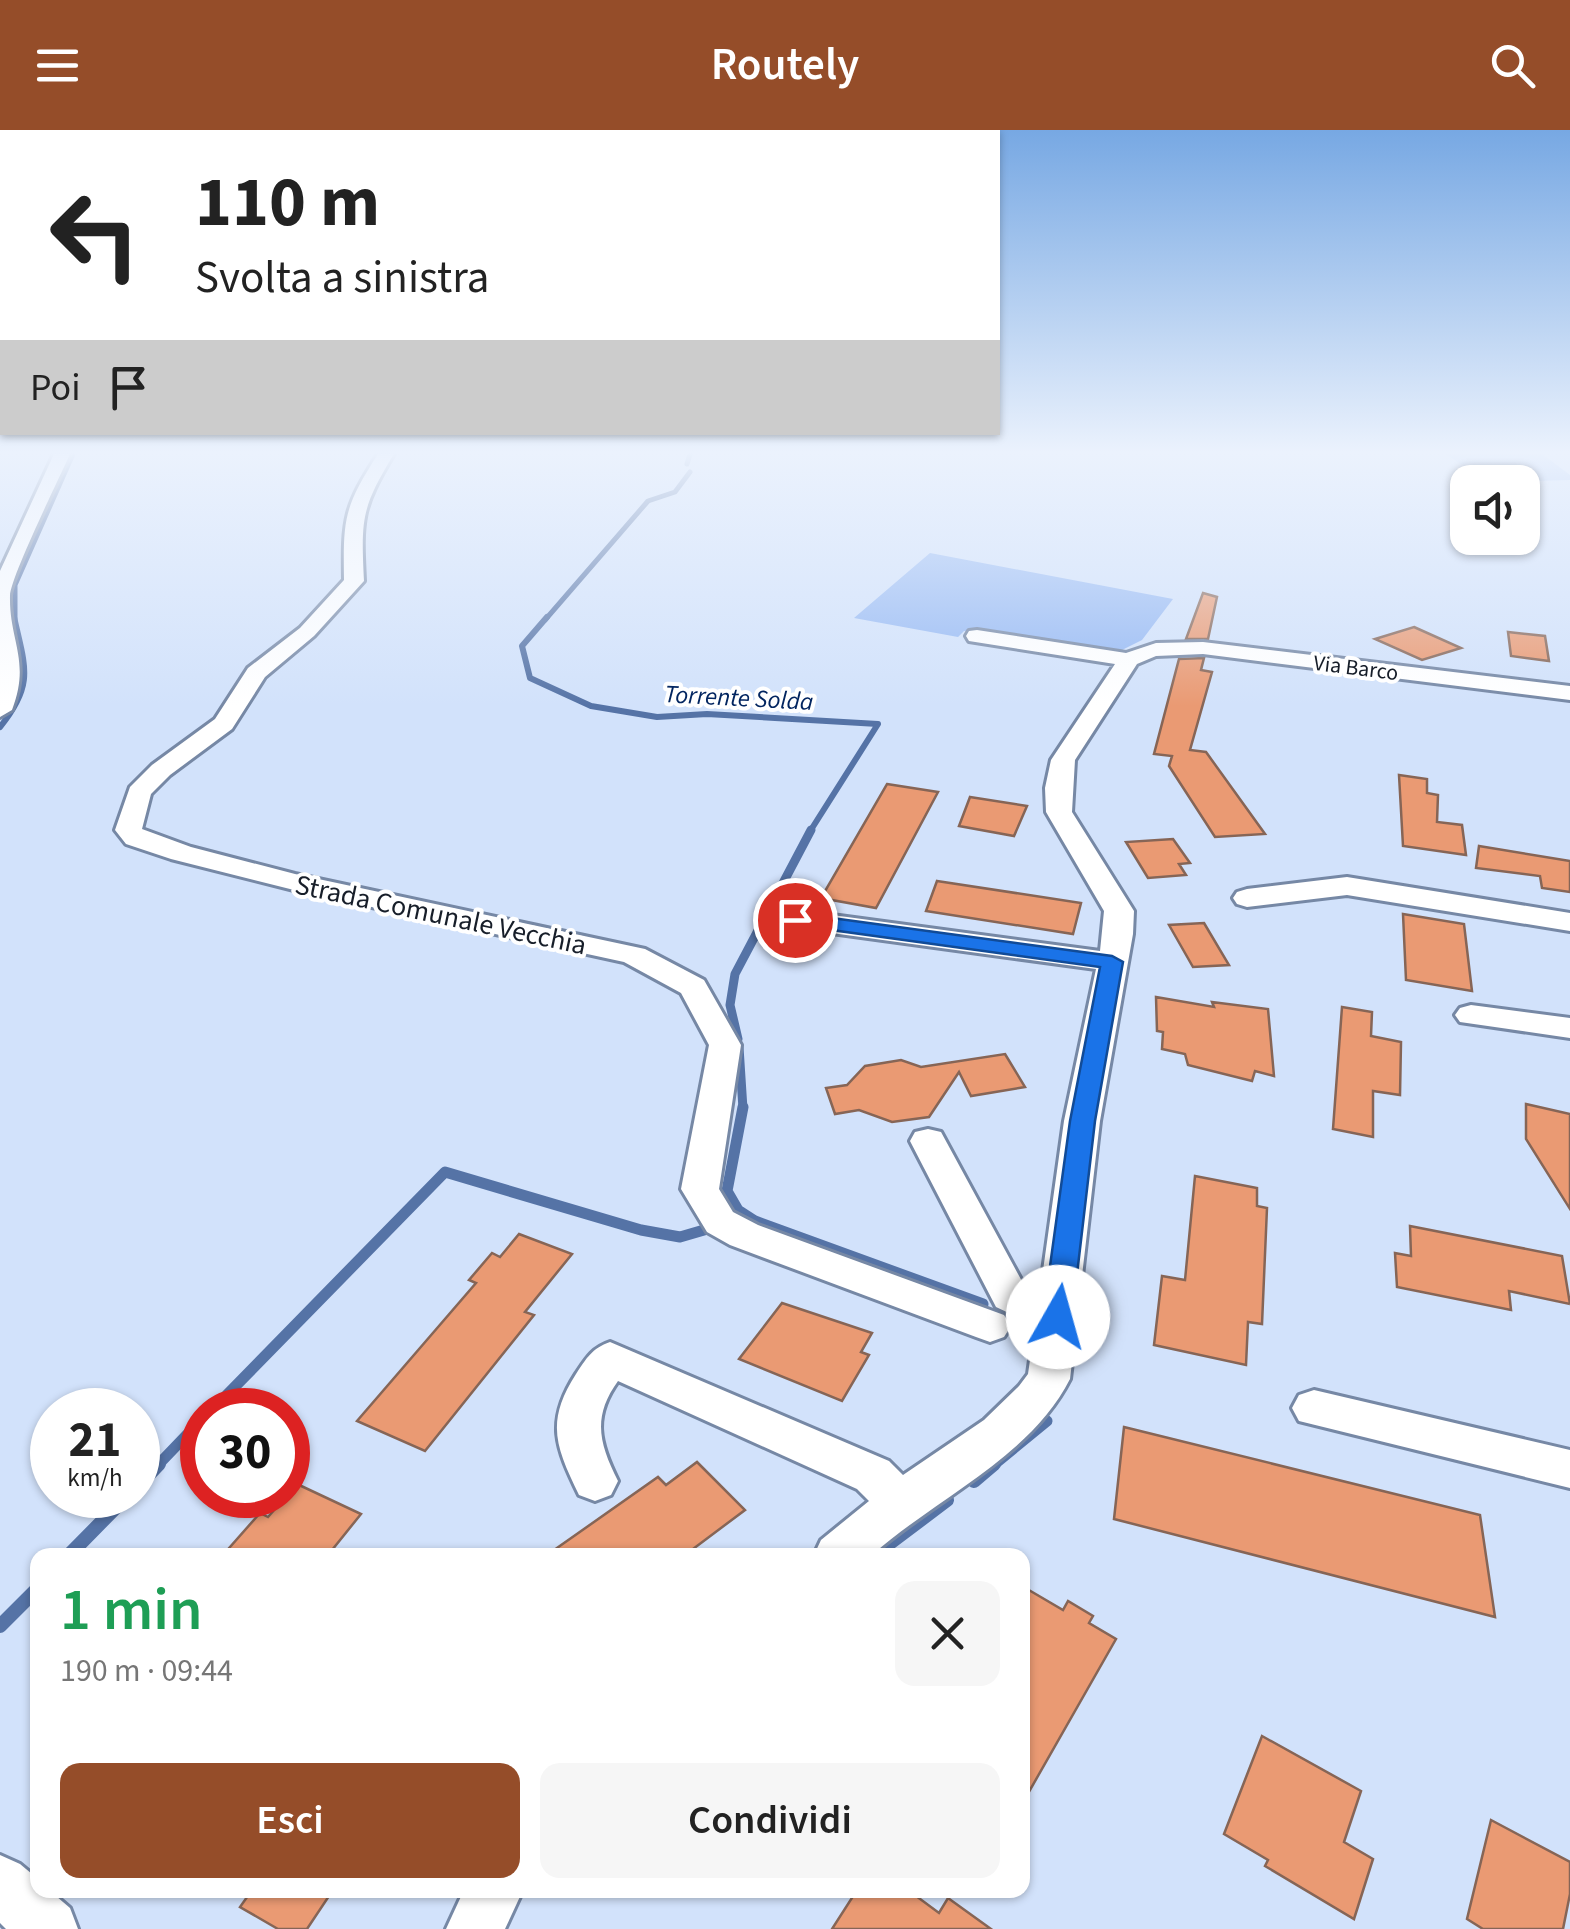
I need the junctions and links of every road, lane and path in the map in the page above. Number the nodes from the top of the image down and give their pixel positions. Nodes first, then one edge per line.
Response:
1 (25, 538) edge
2 (355, 538) edge
3 (0, 594) edge
4 (977, 636) dead end
5 (1135, 656) junction
6 (1570, 693) edge
7 (0, 710) edge
8 (1247, 898) dead end
9 (795, 920) dead end
10 (1570, 922) edge
11 (1112, 962) junction
12 (1471, 1015) dead end
13 (1570, 1028) edge
14 (928, 1141) dead end
15 (1058, 1317) junction
16 (990, 1326) dead end
17 (1314, 1408) dead end
18 (1570, 1469) edge
19 (595, 1481) dead end
20 (901, 1502) junction
21 (846, 1548) edge
22 (0, 1884) edge
23 (490, 1898) edge
24 (49, 1929) edge
25 (475, 1929) edge

1 - 3 street
2 - 16 street, Strada Comunale Vecchia
3 - 7 street
4 - 5 street, Via Barco
5 - 6 street, Via Barco
5 - 11 street
8 - 10 street
9 - 11 street
11 - 15 street
12 - 13 street
14 - 15 street
15 - 20 street
17 - 18 street
19 - 20 street
20 - 21 street
22 - 24 street
23 - 25 street

